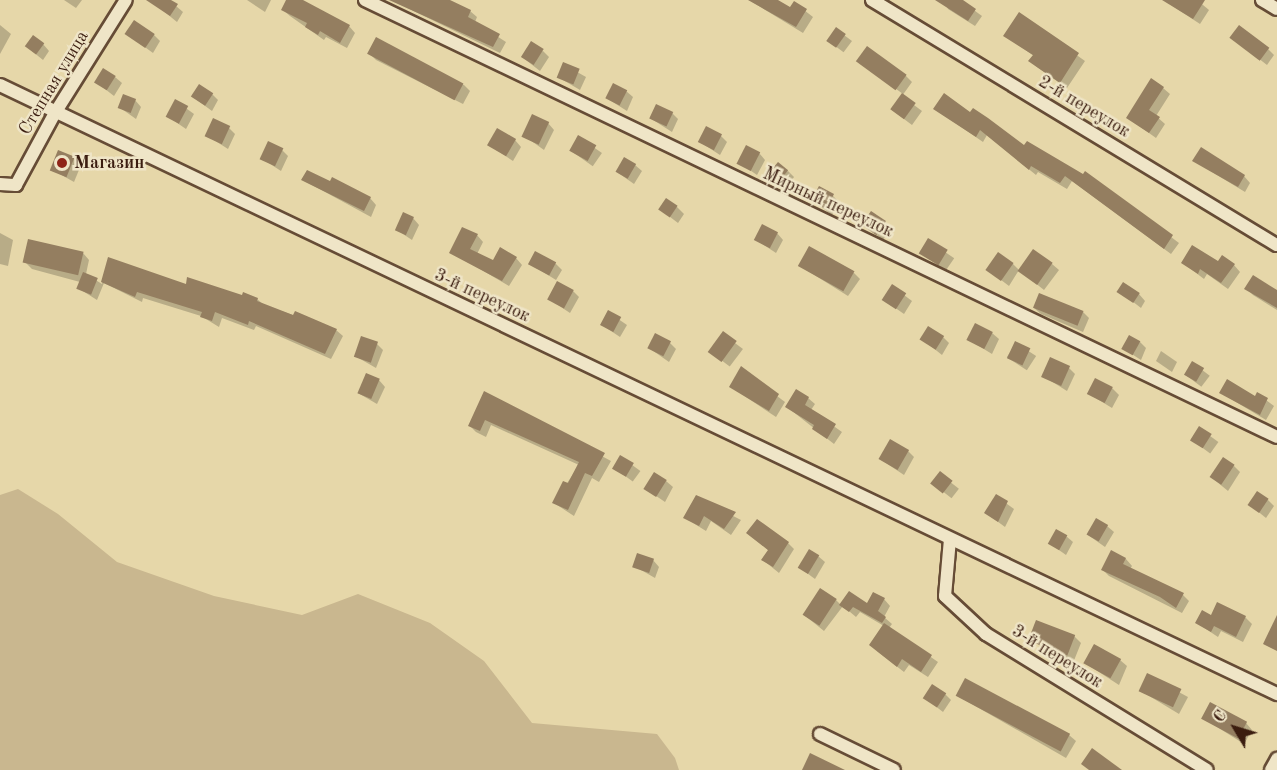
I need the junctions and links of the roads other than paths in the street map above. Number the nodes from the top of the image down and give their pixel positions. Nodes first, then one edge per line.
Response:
1 (126, 0) edge
2 (365, 0) edge
3 (873, 0) edge
4 (1262, 0) edge
5 (1277, 9) edge
6 (0, 85) edge
7 (55, 113) junction
8 (0, 183) edge
9 (1277, 246) edge
10 (1277, 437) edge
11 (950, 538) junction
12 (1277, 694) edge
13 (820, 734) dead end
14 (1277, 759) edge
15 (894, 770) edge
16 (1207, 770) edge
17 (1271, 770) edge

1 - 7 street, Степная улица
2 - 10 street, Мирный переулок
3 - 9 street, 2-й переулок
4 - 5 street
6 - 7 street, 3-й переулок
7 - 8 street, Степная улица
7 - 11 street, 3-й переулок
11 - 12 street, 3-й переулок
11 - 16 street, 3-й переулок
13 - 15 street
14 - 17 street

